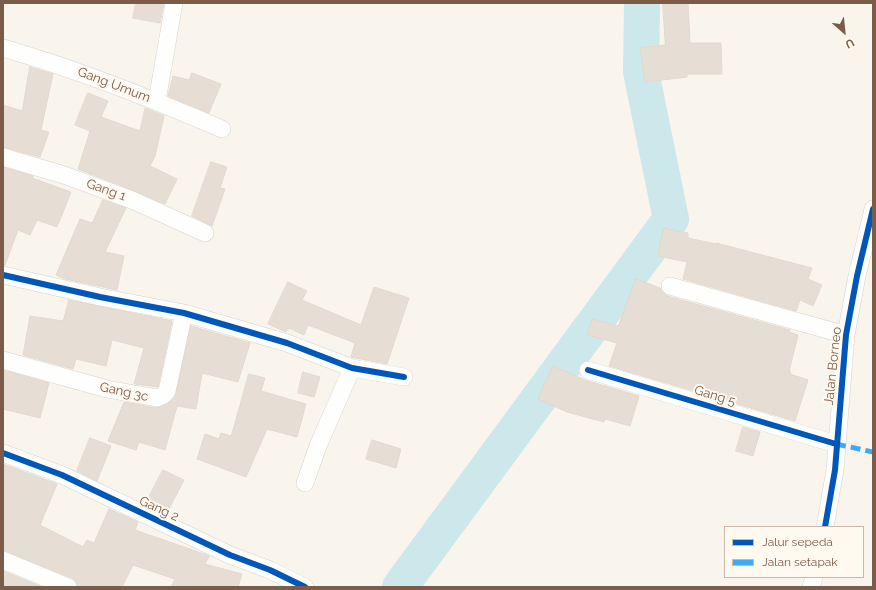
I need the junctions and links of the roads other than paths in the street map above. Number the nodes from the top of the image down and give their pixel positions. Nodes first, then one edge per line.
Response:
1 (174, 3) edge
2 (3, 48) edge
3 (157, 101) junction
4 (222, 129) dead end
5 (3, 157) edge
6 (873, 210) edge
7 (205, 233) dead end
8 (3, 275) edge
9 (670, 286) dead end
10 (184, 313) junction
11 (846, 335) junction
12 (3, 360) edge
13 (352, 368) junction
14 (588, 370) dead end
15 (404, 377) dead end
16 (836, 444) junction
17 (3, 453) edge
18 (305, 483) dead end
19 (825, 526) edge
20 (3, 560) edge
21 (68, 587) edge
22 (305, 587) edge

1 - 3 street
2 - 3 street, Gang Umum
3 - 4 street, Gang Umum
5 - 7 street, Gang 1
6 - 11 street, Jalan Borneo
8 - 10 street
9 - 11 street
10 - 12 street, Gang 3c
10 - 13 street
11 - 16 street, Jalan Borneo
13 - 15 street
13 - 18 street
14 - 16 street, Gang 5
16 - 19 street, Jalan Borneo
17 - 22 street, Gang 2
20 - 21 street

